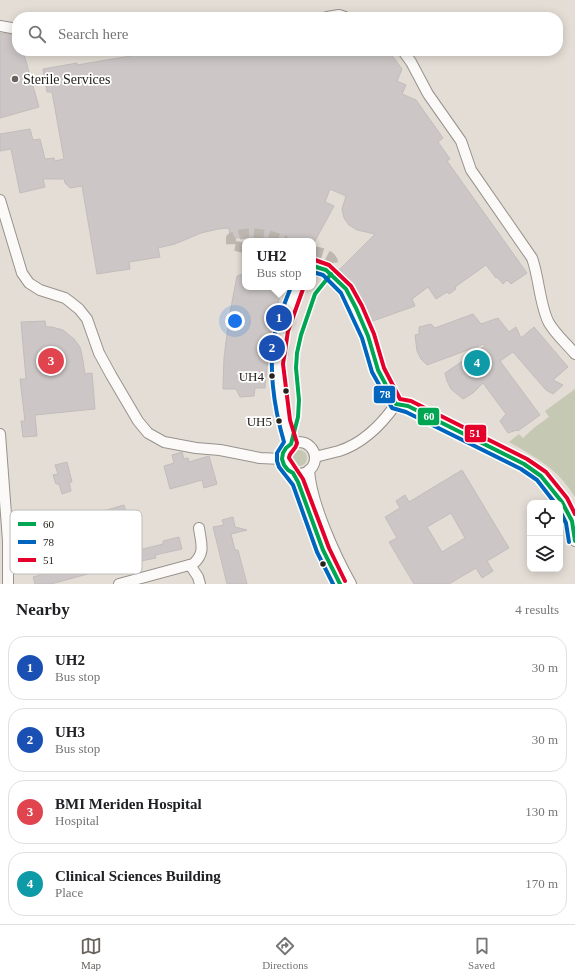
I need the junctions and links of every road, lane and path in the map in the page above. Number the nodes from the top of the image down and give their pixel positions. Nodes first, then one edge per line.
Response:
1 (0, 26) edge
2 (12, 28) edge
3 (407, 56) edge
4 (0, 200) edge
5 (316, 267) edge
6 (296, 290) edge
7 (575, 354) edge
8 (396, 404) junction
9 (0, 434) edge
10 (291, 444) junction
11 (315, 457) junction
12 (282, 459) junction
13 (309, 470) junction
14 (293, 473) junction
15 (199, 528) dead end
16 (575, 542) edge
17 (4, 560) edge
18 (190, 565) junction
19 (8, 584) edge
20 (119, 584) edge
21 (200, 584) edge
22 (340, 584) edge
23 (351, 584) edge

1 - 2 street
3 - 7 street
4 - 12 street
5 - 8 street
6 - 10 street
8 - 11 street
8 - 16 street
9 - 17 street
10 - 11 street
10 - 12 street
11 - 13 street
12 - 14 street
13 - 14 street
13 - 23 street
14 - 22 street
15 - 18 street
17 - 19 street
18 - 20 street
18 - 21 street

